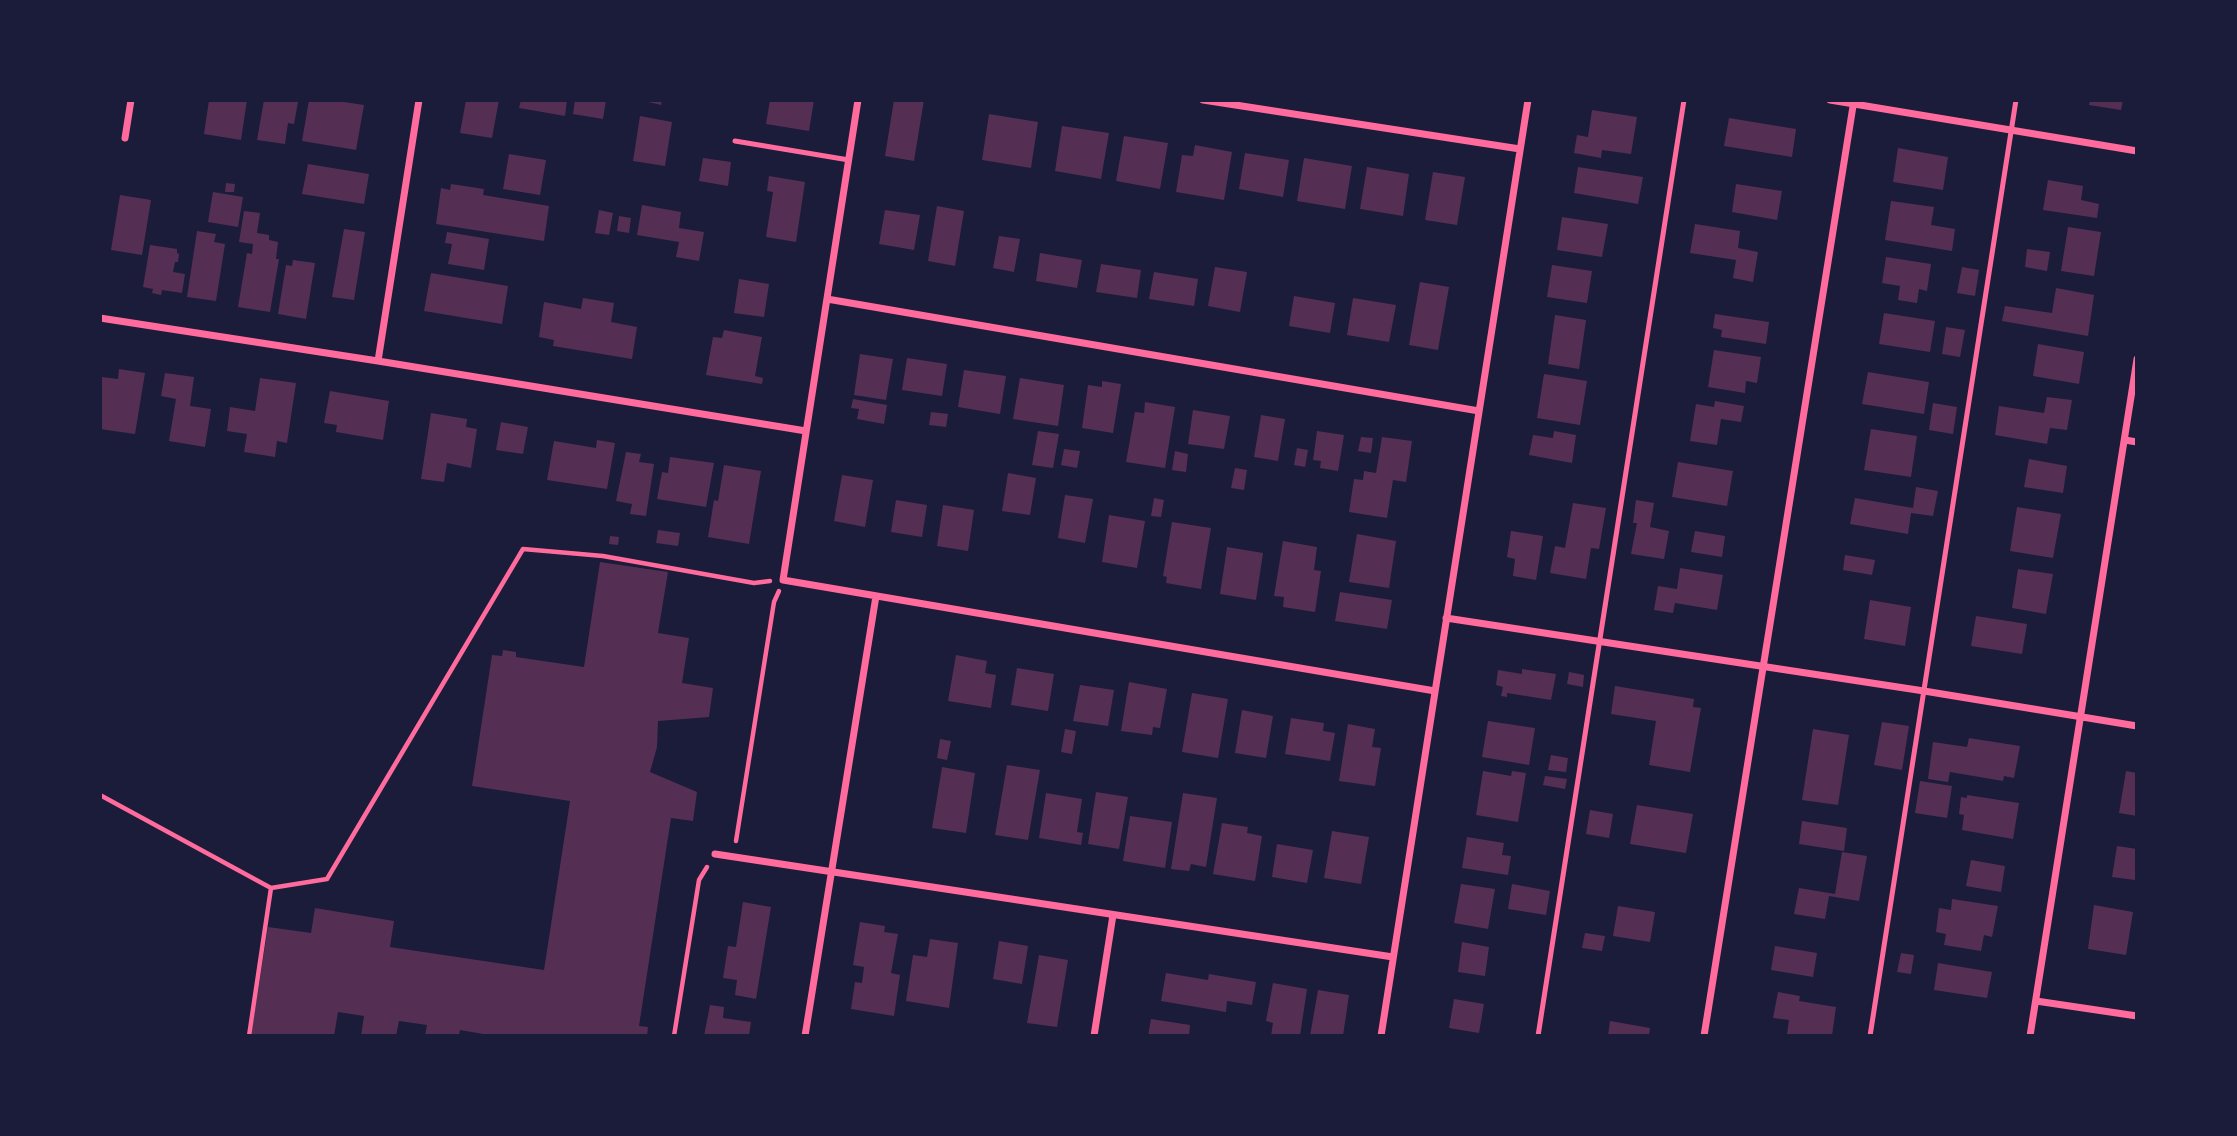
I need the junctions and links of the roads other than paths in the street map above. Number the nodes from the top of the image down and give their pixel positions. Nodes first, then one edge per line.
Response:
1 (131, 100) edge
2 (419, 100) edge
3 (858, 100) edge
4 (1203, 100) edge
5 (1528, 100) edge
6 (1684, 100) edge
7 (1830, 100) edge
8 (2016, 100) edge
9 (1854, 102) edge
10 (2012, 129) junction
11 (125, 138) dead end
12 (735, 141) dead end
13 (1520, 149) junction
14 (2137, 151) edge
15 (849, 160) junction
16 (827, 299) junction
17 (100, 318) edge
18 (2137, 359) edge
19 (378, 361) junction
20 (1479, 411) junction
21 (806, 431) junction
22 (2124, 440) junction
23 (2137, 442) edge
24 (876, 596) junction
25 (1446, 618) junction
26 (1599, 642) junction
27 (1764, 667) junction
28 (1435, 691) junction
29 (1924, 691) junction
30 (2081, 717) junction
31 (2137, 726) edge
32 (715, 854) road end
33 (831, 872) junction
34 (1113, 915) junction
35 (1393, 957) junction
36 (2036, 1000) junction
37 (2137, 1016) edge
38 (805, 1036) edge
39 (1094, 1036) edge
40 (1381, 1036) edge
41 (1538, 1036) edge
42 (1704, 1036) edge
43 (1870, 1036) edge
44 (2031, 1036) edge

1 - 11 street
2 - 19 street
3 - 15 street
4 - 13 street
5 - 13 street
6 - 26 lane
7 - 9 street
8 - 10 lane
9 - 10 street
9 - 27 street
10 - 14 street
10 - 29 lane
12 - 15 lane
13 - 20 street
15 - 16 street
16 - 20 street
16 - 21 street
17 - 19 street
18 - 22 street
19 - 21 street
20 - 25 street
21 - 24 street
22 - 23 street
22 - 30 street
24 - 28 street
24 - 33 street
25 - 26 street
25 - 28 street
26 - 27 street
26 - 41 lane
27 - 29 street
27 - 42 street
28 - 35 street
29 - 30 street
29 - 43 lane
30 - 31 street
30 - 36 street
32 - 33 street
33 - 34 street
33 - 38 street
34 - 35 street
34 - 39 street
35 - 40 street
36 - 37 street
36 - 44 street

